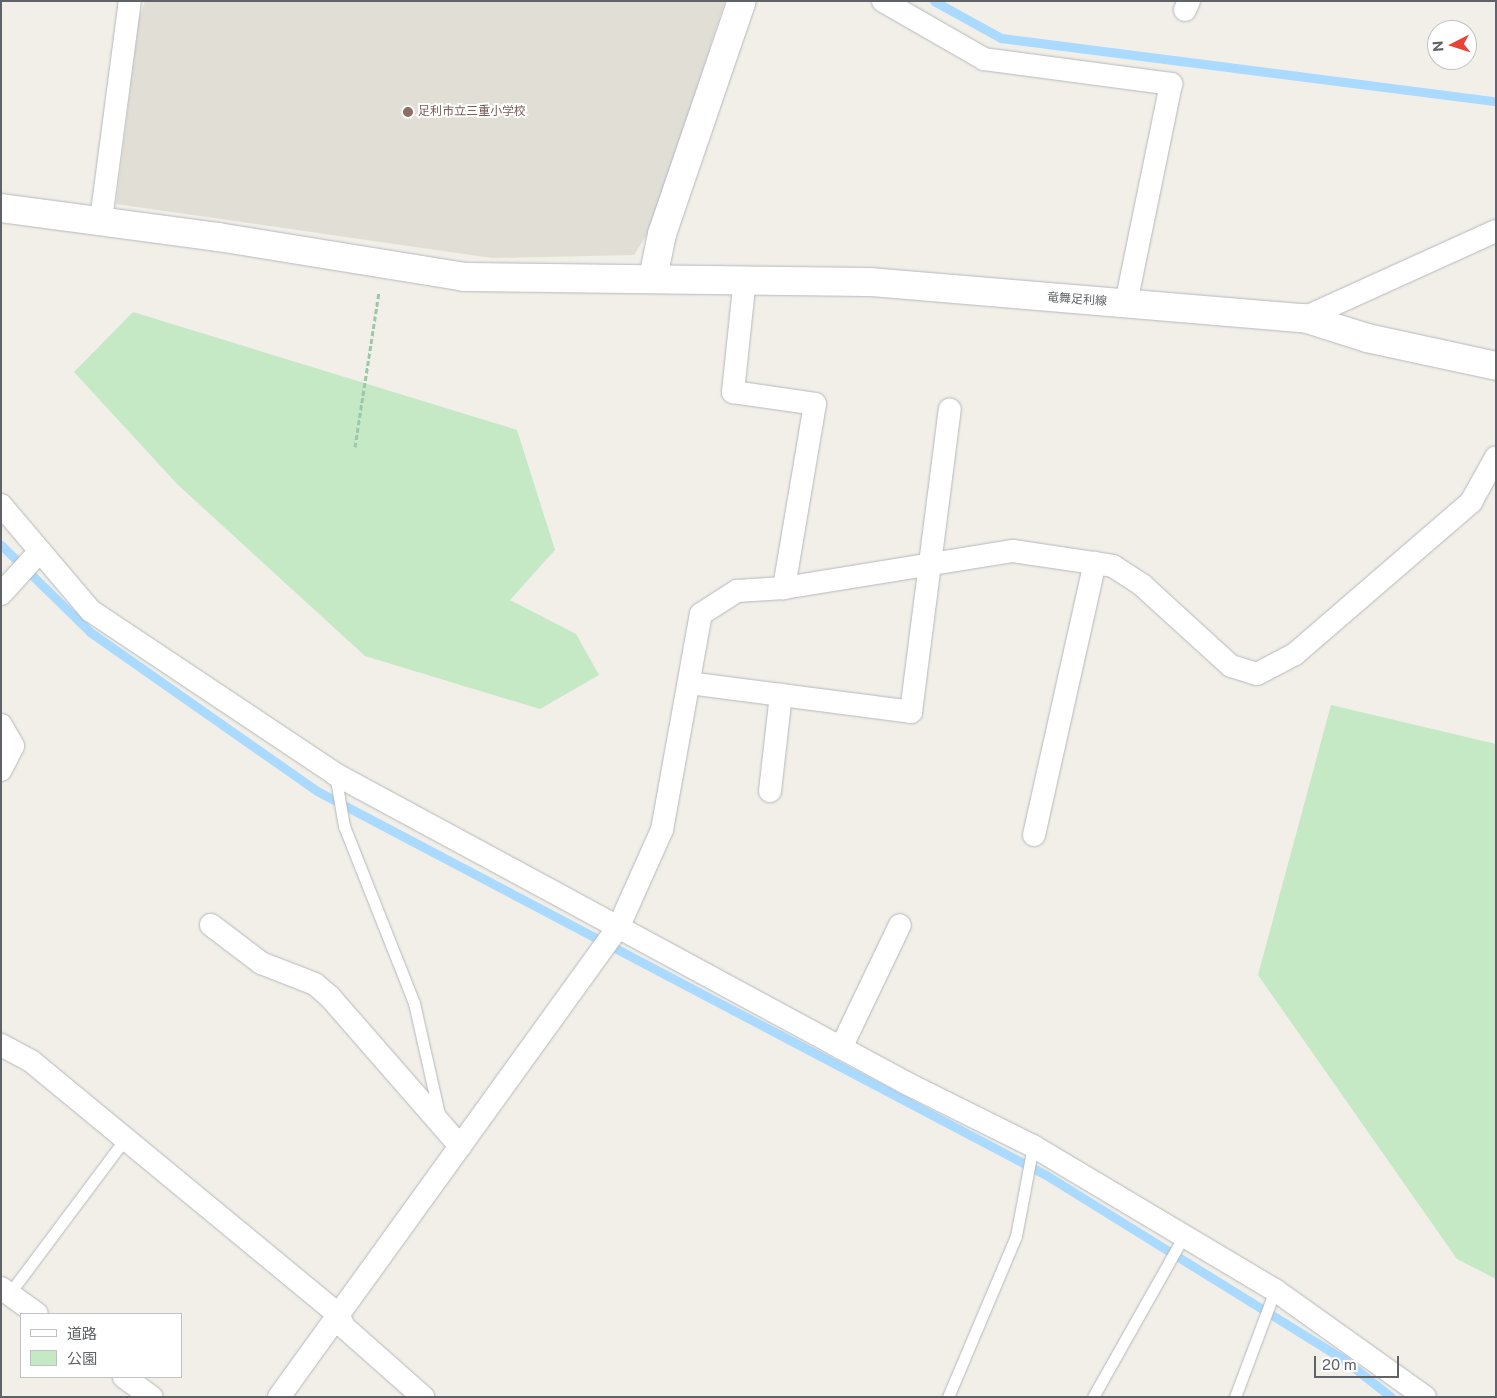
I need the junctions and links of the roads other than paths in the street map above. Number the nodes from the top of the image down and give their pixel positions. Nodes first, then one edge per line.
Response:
1 (130, 1) edge
2 (742, 1) edge
3 (883, 1) edge
4 (1, 208) edge
5 (101, 220) junction
6 (1496, 231) edge
7 (652, 278) junction
8 (745, 278) junction
9 (1126, 304) junction
10 (1304, 318) junction
11 (1496, 366) edge
12 (950, 409) dead end
13 (1496, 457) edge
14 (1, 505) edge
15 (40, 551) junction
16 (1095, 563) junction
17 (931, 564) junction
18 (784, 588) junction
19 (1, 594) edge
20 (689, 683) junction
21 (781, 695) junction
22 (1, 725) edge
23 (1, 770) edge
24 (335, 774) junction
25 (770, 791) dead end
26 (1034, 835) dead end
27 (211, 925) dead end
28 (900, 925) dead end
29 (619, 926) junction
30 (1, 1045) edge
31 (841, 1048) junction
32 (441, 1128) junction
33 (125, 1139) junction
34 (460, 1146) junction
35 (1033, 1146) junction
36 (1185, 1234) junction
37 (1275, 1290) junction
38 (5, 1291) edge
39 (36, 1313) edge
40 (338, 1314) junction
41 (125, 1378) edge
42 (152, 1397) edge
43 (279, 1397) edge
44 (423, 1397) edge
45 (948, 1397) edge
46 (1093, 1397) edge
47 (1235, 1397) edge
48 (1425, 1397) edge

1 - 5 street
2 - 7 street
3 - 9 street
4 - 5 street, 竜舞足利線
5 - 7 street, 竜舞足利線
6 - 10 street
7 - 8 street, 竜舞足利線
8 - 9 street, 竜舞足利線
8 - 18 street
9 - 10 street, 竜舞足利線
10 - 11 street, 竜舞足利線
12 - 17 street
13 - 16 street
14 - 15 street
15 - 19 street
15 - 24 street
16 - 17 street
16 - 26 street
17 - 18 street
17 - 21 street
18 - 20 street
20 - 21 street
20 - 29 street
21 - 25 street
22 - 23 street
24 - 29 street
24 - 32 lane
27 - 32 street
28 - 31 street
29 - 31 street
29 - 34 street
30 - 33 street
31 - 35 street
32 - 34 street
33 - 38 lane
33 - 40 street
34 - 40 street
35 - 36 street
35 - 45 lane
36 - 37 street
36 - 46 lane
37 - 47 lane
37 - 48 street
38 - 39 street
40 - 43 street
40 - 44 street
41 - 42 street

